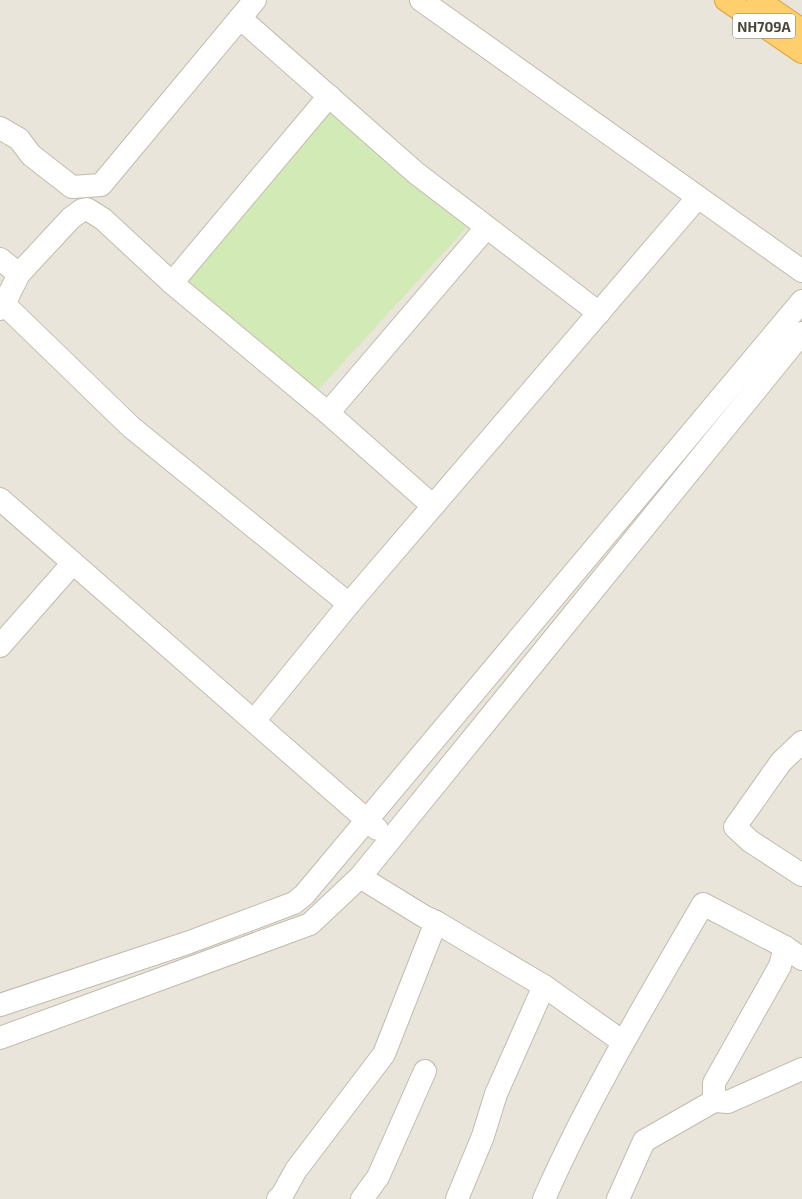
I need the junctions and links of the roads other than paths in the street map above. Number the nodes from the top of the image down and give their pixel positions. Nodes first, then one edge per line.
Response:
1 (255, 0) edge
2 (421, 0) edge
3 (726, 0) edge
4 (758, 0) edge
5 (240, 18) junction
6 (802, 30) edge
7 (802, 52) edge
8 (329, 96) junction
9 (0, 128) edge
10 (698, 197) junction
11 (486, 228) junction
12 (0, 259) edge
13 (802, 271) edge
14 (19, 274) junction
15 (172, 283) junction
16 (802, 301) edge
17 (2, 306) edge
18 (599, 313) junction
19 (802, 333) edge
20 (328, 413) junction
21 (638, 496) junction
22 (0, 499) edge
23 (433, 506) junction
24 (658, 511) junction
25 (73, 563) junction
26 (349, 604) junction
27 (0, 646) edge
28 (254, 721) junction
29 (802, 742) edge
30 (366, 819) junction
31 (390, 841) junction
32 (802, 875) edge
33 (360, 877) junction
34 (294, 903) junction
35 (436, 922) junction
36 (310, 924) junction
37 (793, 953) edge
38 (120, 964) junction
39 (544, 986) junction
40 (131, 990) junction
41 (0, 1005) edge
42 (0, 1038) edge
43 (623, 1042) junction
44 (802, 1069) edge
45 (425, 1071) dead end
46 (714, 1101) junction
47 (278, 1199) edge
48 (362, 1199) edge
49 (457, 1199) edge
50 (544, 1199) edge
51 (618, 1199) edge

1 - 5 street
2 - 10 street
3 - 7 highway, NH709A
4 - 6 highway, NH709A
5 - 8 street
5 - 9 street
8 - 11 street
8 - 15 street
10 - 13 street
10 - 18 street
11 - 18 street
11 - 20 street
12 - 14 street
14 - 15 street
14 - 17 street
15 - 20 street
16 - 21 street
17 - 26 street
18 - 23 street
19 - 24 street
20 - 23 street
21 - 24 street
21 - 30 street
22 - 25 street
23 - 26 street
24 - 31 street
25 - 27 street
25 - 28 street
26 - 28 street
28 - 30 street
29 - 32 street
30 - 31 street
30 - 34 street
31 - 33 street
33 - 35 street
33 - 36 street
34 - 36 street
34 - 38 street
35 - 39 street
35 - 47 street
36 - 40 street
37 - 43 street
37 - 46 street
38 - 40 street
38 - 41 street
39 - 43 street
39 - 49 street
40 - 42 street
43 - 50 street
44 - 46 street
45 - 48 street
46 - 51 street

